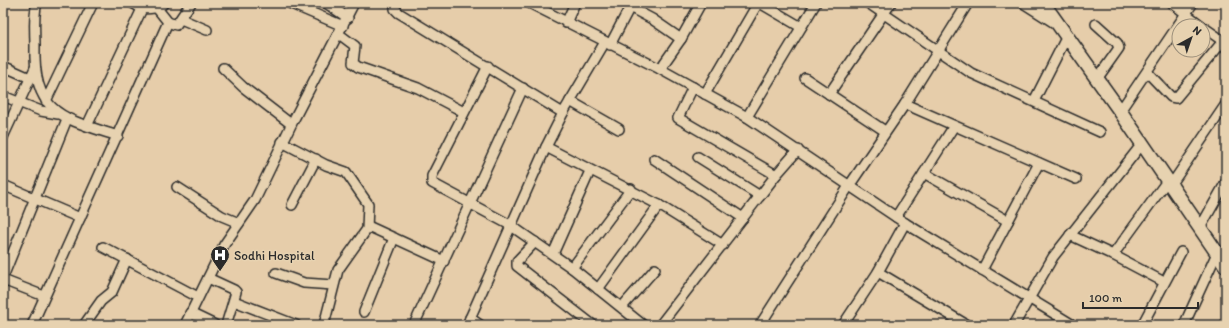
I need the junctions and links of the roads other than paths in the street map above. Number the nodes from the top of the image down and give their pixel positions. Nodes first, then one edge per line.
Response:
1 (37, 3) edge
2 (93, 3) edge
3 (132, 3) edge
4 (191, 3) edge
5 (289, 3) edge
6 (326, 3) edge
7 (354, 3) edge
8 (395, 3) edge
9 (529, 3) edge
10 (575, 3) edge
11 (701, 3) edge
12 (759, 3) edge
13 (816, 3) edge
14 (868, 3) edge
15 (891, 3) edge
16 (968, 3) edge
17 (1023, 3) edge
18 (1043, 3) edge
19 (1172, 3) edge
20 (1193, 3) edge
21 (628, 4) edge
22 (160, 5) edge
23 (141, 8) junction
24 (884, 14) junction
25 (1186, 14) junction
26 (181, 18) junction
27 (348, 18) junction
28 (1192, 18) edge
29 (168, 22) junction
30 (566, 23) junction
31 (1096, 24) dead end
32 (801, 27) junction
33 (207, 30) dead end
34 (341, 30) junction
35 (1063, 31) junction
36 (1211, 32) edge
37 (681, 39) junction
38 (1224, 42) edge
39 (608, 43) junction
40 (938, 52) junction
41 (3, 66) edge
42 (488, 66) junction
43 (35, 68) junction
44 (223, 68) dead end
45 (660, 69) junction
46 (1148, 72) junction
47 (30, 78) junction
48 (805, 78) dead end
49 (1097, 79) junction
50 (693, 87) junction
51 (523, 88) junction
52 (705, 94) junction
53 (829, 94) junction
54 (3, 96) edge
55 (46, 100) junction
56 (570, 100) junction
57 (1034, 101) junction
58 (18, 102) junction
59 (905, 104) junction
60 (1226, 104) edge
61 (1120, 111) junction
62 (464, 112) junction
63 (563, 113) junction
64 (58, 114) junction
65 (746, 117) junction
66 (67, 119) junction
67 (291, 124) junction
68 (87, 126) junction
69 (954, 126) junction
70 (619, 129) dead end
71 (885, 131) junction
72 (1100, 132) dead end
73 (118, 136) junction
74 (3, 137) edge
75 (282, 142) junction
76 (1142, 144) junction
77 (546, 147) junction
78 (798, 150) junction
79 (698, 157) dead end
80 (316, 159) junction
81 (654, 159) dead end
82 (1039, 163) junction
83 (590, 171) junction
84 (924, 173) junction
85 (776, 176) junction
86 (1076, 179) dead end
87 (1226, 182) edge
88 (1169, 183) junction
89 (3, 185) edge
90 (849, 186) junction
91 (177, 187) dead end
92 (631, 189) junction
93 (760, 196) junction
94 (35, 198) junction
95 (471, 203) junction
96 (292, 205) dead end
97 (659, 205) junction
98 (896, 217) junction
99 (80, 218) junction
100 (743, 218) junction
101 (1008, 221) junction
102 (239, 223) junction
103 (905, 223) junction
104 (510, 225) junction
105 (368, 226) junction
106 (1200, 228) junction
107 (1070, 235) junction
108 (394, 238) junction
109 (535, 242) junction
110 (723, 245) junction
111 (103, 247) dead end
112 (1181, 252) dead end
113 (1217, 253) junction
114 (553, 254) junction
115 (1113, 255) junction
116 (127, 259) junction
117 (444, 261) junction
118 (1226, 266) edge
119 (572, 268) junction
120 (655, 270) dead end
121 (982, 270) junction
122 (878, 272) junction
123 (276, 273) dead end
124 (3, 277) edge
125 (208, 278) junction
126 (3, 280) edge
127 (1164, 282) junction
128 (333, 285) junction
129 (598, 289) junction
130 (44, 296) junction
131 (198, 298) junction
132 (1029, 298) junction
133 (234, 301) junction
134 (622, 307) junction
135 (364, 312) dead end
136 (190, 313) junction
137 (468, 321) edge
138 (953, 321) edge
139 (228, 324) edge
140 (416, 324) edge
141 (32, 325) edge
142 (84, 325) edge
143 (185, 325) edge
144 (215, 325) edge
145 (296, 325) edge
146 (324, 325) edge
147 (480, 325) edge
148 (593, 325) edge
149 (643, 325) edge
150 (660, 325) edge
151 (760, 325) edge
152 (843, 325) edge
153 (967, 325) edge
154 (1014, 325) edge
155 (1073, 325) edge
156 (1142, 325) edge
157 (1184, 325) edge

1 - 43 street
2 - 55 street
3 - 23 street
4 - 26 street
5 - 34 street
6 - 27 street
7 - 27 street
8 - 42 street
9 - 30 street
10 - 30 street
11 - 37 street
12 - 32 street
12 - 52 street
13 - 32 street
14 - 24 street
15 - 24 street
16 - 40 street
17 - 35 street
18 - 35 street
19 - 25 street
20 - 25 street
21 - 37 street
21 - 39 street
22 - 23 street
22 - 29 street
23 - 68 street
24 - 40 street
24 - 53 street
25 - 28 street
25 - 46 street
26 - 29 street
26 - 33 street
27 - 34 street
29 - 73 street
30 - 39 street
31 - 49 street
32 - 65 street
34 - 62 street
34 - 67 street
35 - 49 street
35 - 57 street
36 - 38 street
37 - 45 street
38 - 46 street
39 - 45 street
39 - 56 street
40 - 57 street
40 - 59 street
41 - 47 street
42 - 51 street
42 - 62 street
43 - 47 street
43 - 55 street
44 - 67 street
45 - 50 street
46 - 61 street
47 - 58 street
48 - 53 street
49 - 61 street
50 - 52 street
50 - 85 street
51 - 63 street
51 - 95 street
52 - 65 street
53 - 71 street
54 - 58 street
55 - 64 street
56 - 63 street
56 - 70 street
57 - 72 street
58 - 64 street
58 - 74 street
59 - 69 street
59 - 71 street
60 - 88 street
61 - 76 street
62 - 95 street
63 - 77 street
64 - 66 street
65 - 78 street
66 - 68 street
66 - 94 street
67 - 75 street
68 - 73 street
69 - 82 street
69 - 84 street
71 - 90 street
73 - 99 street
75 - 80 street
75 - 102 street
76 - 88 street
76 - 107 street
77 - 83 street
77 - 104 street
78 - 85 street
78 - 90 street
79 - 93 street
80 - 96 street
80 - 105 street
81 - 100 street
82 - 86 street
82 - 101 street
83 - 92 street
83 - 114 street
84 - 98 street
84 - 101 street
85 - 93 street
87 - 106 street
88 - 106 street
88 - 115 street
89 - 94 street
90 - 98 street
90 - 151 street
91 - 102 street
92 - 97 street
92 - 119 street
93 - 100 street
94 - 99 street
94 - 124 street
95 - 104 street
95 - 117 street
97 - 110 street
97 - 129 street
98 - 103 street
99 - 130 street
100 - 110 street
101 - 121 street
102 - 125 street
103 - 121 street
103 - 122 street
104 - 109 street
104 - 137 street
105 - 108 street
105 - 128 street
106 - 113 street
107 - 115 street
107 - 132 street
108 - 117 street
108 - 135 street
109 - 114 street
109 - 148 street
110 - 150 street
111 - 116 street
112 - 127 street
113 - 118 street
113 - 157 street
114 - 119 street
115 - 127 street
116 - 131 street
116 - 142 street
117 - 140 street
119 - 129 street
120 - 134 street
121 - 132 street
122 - 138 street
122 - 152 street
123 - 128 street
125 - 131 street
125 - 133 street
126 - 130 street
127 - 156 street
128 - 146 street
129 - 134 street
130 - 141 street
131 - 136 street
132 - 154 street
132 - 155 street
133 - 139 street
133 - 145 street
134 - 149 street
136 - 143 street
136 - 144 street
137 - 147 street
138 - 153 street

